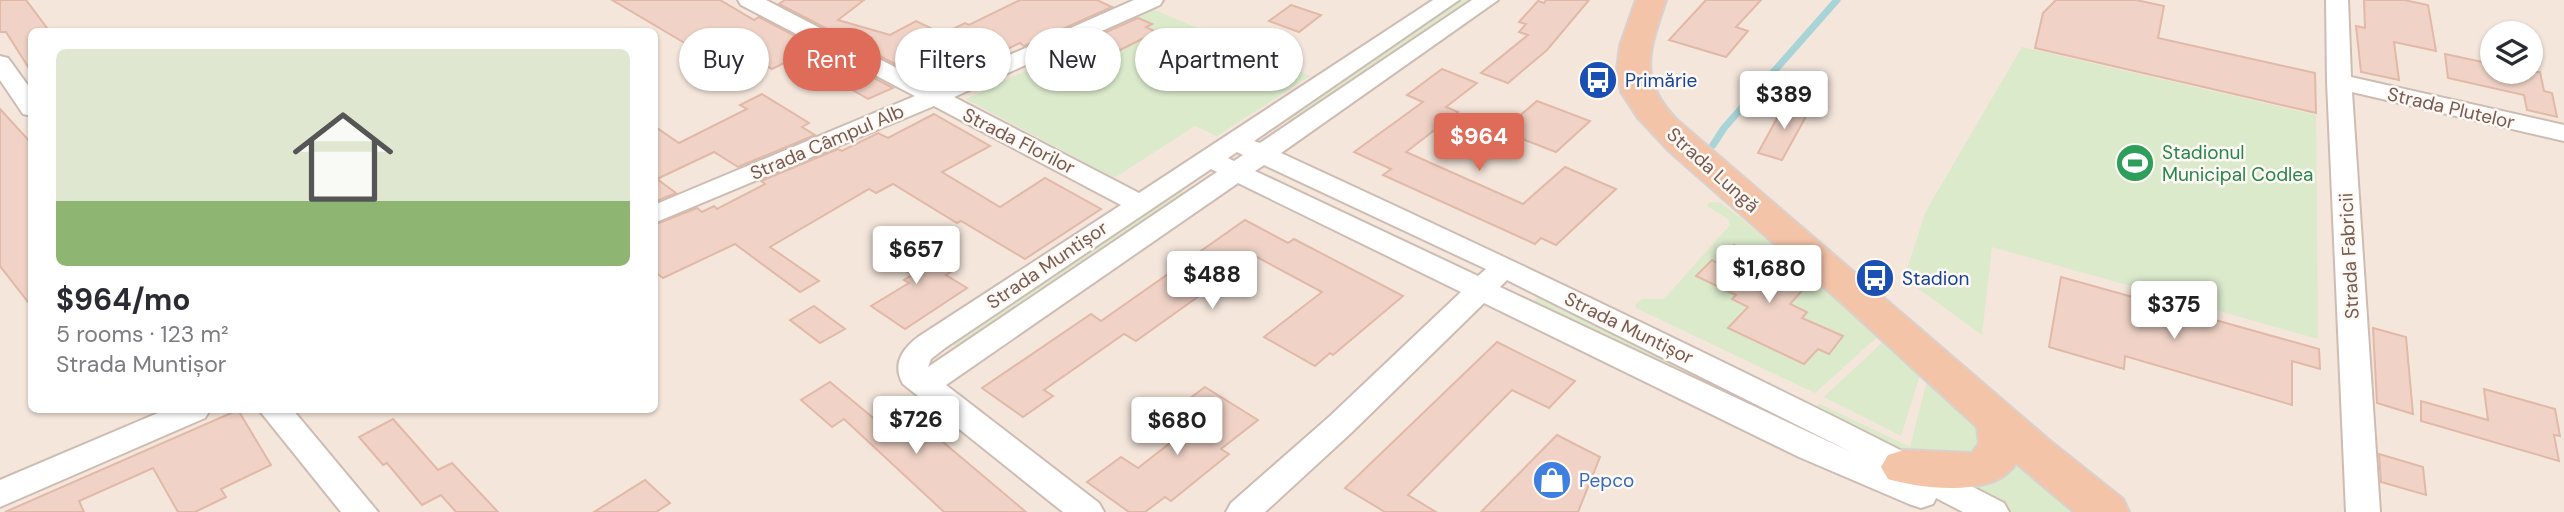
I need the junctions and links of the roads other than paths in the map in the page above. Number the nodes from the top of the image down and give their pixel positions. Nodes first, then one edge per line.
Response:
1 (749, 0) edge
2 (1152, 0) edge
3 (1448, 0) edge
4 (1487, 0) edge
5 (1651, 0) edge
6 (2337, 0) edge
7 (0, 63) edge
8 (2339, 82) junction
9 (934, 97) junction
10 (28, 102) edge
11 (2564, 133) edge
12 (1234, 141) junction
13 (1262, 154) junction
14 (1208, 158) junction
15 (1236, 171) junction
16 (1140, 204) junction
17 (658, 213) edge
18 (1504, 267) junction
19 (1482, 289) junction
20 (925, 384) junction
21 (187, 413) edge
22 (278, 413) edge
23 (1998, 423) junction
24 (1904, 467) junction
25 (2055, 472) junction
26 (0, 494) edge
27 (361, 512) edge
28 (1087, 512) edge
29 (1243, 512) edge
30 (1957, 512) edge
31 (1992, 512) edge
32 (2087, 512) edge
33 (2106, 512) edge
34 (2363, 512) edge

1 - 9 street, Strada Florilor
2 - 9 street, Strada Câmpul Alb
3 - 12 street, Strada Muntișor
4 - 13 street, Strada Muntișor
5 - 23 highway, Strada Lungă
6 - 8 street, Strada Fabricii
7 - 10 street
8 - 11 street, Strada Plutelor
8 - 34 street, Strada Fabricii
9 - 16 street, Strada Florilor
9 - 17 street, Strada Câmpul Alb
12 - 13 street, Strada Muntișor
12 - 14 street, Strada Muntișor
13 - 15 street, Strada Muntișor
13 - 18 street, Strada Muntișor
14 - 15 street, Strada Muntișor
14 - 16 street, Strada Muntișor
15 - 19 street, Strada Muntișor
15 - 20 street, Strada Muntișor
16 - 20 street, Strada Muntișor
18 - 19 street
18 - 24 street, Strada Muntișor
19 - 29 street
19 - 30 street, Strada Muntișor
20 - 28 street
21 - 26 street
22 - 27 street
23 - 24 highway
23 - 25 highway, Strada Lungă
24 - 31 street, Strada Muntișor
25 - 32 highway
25 - 33 highway

